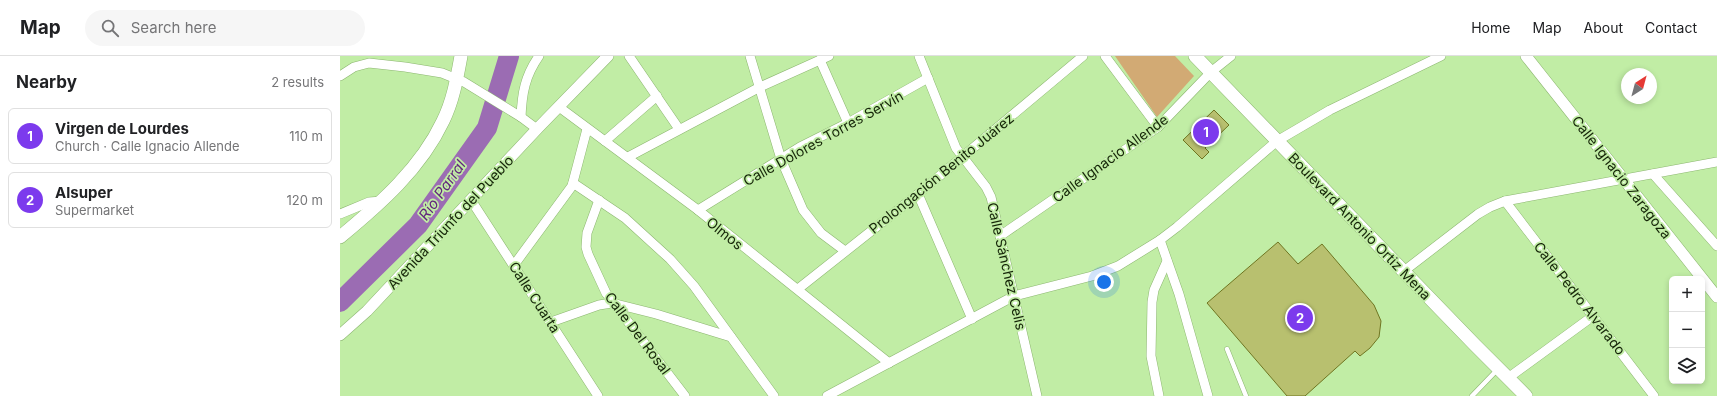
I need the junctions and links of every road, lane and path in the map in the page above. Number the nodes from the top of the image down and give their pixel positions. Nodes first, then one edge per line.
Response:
1 (461, 56) edge
2 (539, 56) edge
3 (608, 56) edge
4 (629, 56) edge
5 (750, 56) edge
6 (919, 56) edge
7 (1082, 56) edge
8 (1105, 56) edge
9 (1195, 56) edge
10 (1231, 56) edge
11 (1441, 56) edge
12 (1526, 56) edge
13 (825, 58) edge
14 (1211, 72) junction
15 (340, 76) edge
16 (928, 78) junction
17 (461, 80) junction
18 (760, 87) junction
19 (657, 96) junction
20 (559, 107) junction
21 (519, 115) junction
22 (848, 123) junction
23 (1158, 127) junction
24 (537, 129) junction
25 (587, 129) junction
26 (679, 129) junction
27 (605, 141) junction
28 (1277, 141) junction
29 (628, 157) junction
30 (962, 157) junction
31 (781, 159) junction
32 (1717, 162) edge
33 (1653, 174) junction
34 (1623, 179) junction
35 (573, 183) junction
36 (918, 194) junction
37 (383, 200) junction
38 (471, 200) junction
39 (600, 200) junction
40 (1504, 201) junction
41 (698, 210) junction
42 (340, 214) edge
43 (1000, 236) junction
44 (340, 237) edge
45 (1160, 240) junction
46 (1717, 246) edge
47 (845, 251) junction
48 (1167, 261) junction
49 (514, 265) junction
50 (1404, 271) junction
51 (798, 289) junction
52 (1014, 296) junction
53 (1717, 297) edge
54 (614, 304) junction
55 (1593, 316) junction
56 (972, 319) junction
57 (551, 322) junction
58 (340, 335) edge
59 (731, 337) junction
60 (1227, 349) dead end
61 (889, 363) junction
62 (1498, 368) junction
63 (1508, 378) junction
64 (598, 396) edge
65 (685, 396) edge
66 (774, 396) edge
67 (827, 396) edge
68 (1037, 396) edge
69 (1160, 396) edge
70 (1208, 396) edge
71 (1246, 396) edge
72 (1472, 396) edge
73 (1526, 396) edge
74 (1654, 396) edge

1 - 17 main road
2 - 21 street
3 - 20 street, Avenida Triunfo del Pueblo
4 - 19 street
5 - 18 street
6 - 16 street, Calle Sánchez Celis
7 - 30 street, Prolongación Benito Juárez
8 - 23 street
9 - 14 main road, Boulevard Antonio Ortiz Mena
10 - 14 street, Calle Ignacio Allende
11 - 28 street
12 - 34 street, Calle Ignacio Zaragoza
13 - 18 street
13 - 22 street
14 - 23 street, Calle Ignacio Allende
14 - 28 main road, Boulevard Antonio Ortiz Mena
15 - 17 street
16 - 22 street, Calle Dolores Torres Servín
16 - 30 street, Calle Sánchez Celis
17 - 21 street
17 - 37 main road
18 - 26 street
18 - 31 street
19 - 26 street
19 - 27 street
20 - 24 street, Avenida Triunfo del Pueblo
20 - 25 street, Olmos
21 - 24 street
22 - 31 street, Calle Dolores Torres Servín
23 - 43 street, Calle Ignacio Allende
24 - 38 street, Avenida Triunfo del Pueblo
25 - 27 street, Olmos
25 - 35 street
26 - 29 street
27 - 29 street, Olmos
28 - 45 street
28 - 50 main road, Boulevard Antonio Ortiz Mena
29 - 41 street, Olmos
30 - 36 street, Prolongación Benito Juárez
30 - 43 street, Calle Sánchez Celis
31 - 41 street, Calle Dolores Torres Servín
31 - 47 street
32 - 33 street
33 - 34 street
33 - 46 street
34 - 40 street
34 - 53 street, Calle Ignacio Zaragoza
35 - 39 street
35 - 49 street
36 - 47 street, Prolongación Benito Juárez
36 - 56 street
37 - 42 street
37 - 44 main road
38 - 49 street, Calle Cuarta
38 - 58 street, Avenida Triunfo del Pueblo
39 - 54 street, Calle Del Rosal
39 - 59 street
40 - 50 street
40 - 55 street, Calle Pedro Alvarado
41 - 51 street, Olmos
43 - 52 street, Calle Sánchez Celis
45 - 48 street
45 - 52 street
47 - 51 street, Prolongación Benito Juárez
48 - 69 street
48 - 70 street
49 - 57 street, Calle Cuarta
50 - 62 main road, Boulevard Antonio Ortiz Mena
51 - 61 street, Olmos
52 - 56 street
52 - 68 street, Calle Sánchez Celis
54 - 57 street
54 - 59 street
54 - 65 street, Calle Del Rosal
55 - 63 street
55 - 74 street, Calle Pedro Alvarado
56 - 61 street
57 - 64 street, Calle Cuarta
59 - 66 street
60 - 71 lane
61 - 67 street
62 - 63 main road, Boulevard Antonio Ortiz Mena
62 - 72 lane
63 - 73 main road, Boulevard Antonio Ortiz Mena

